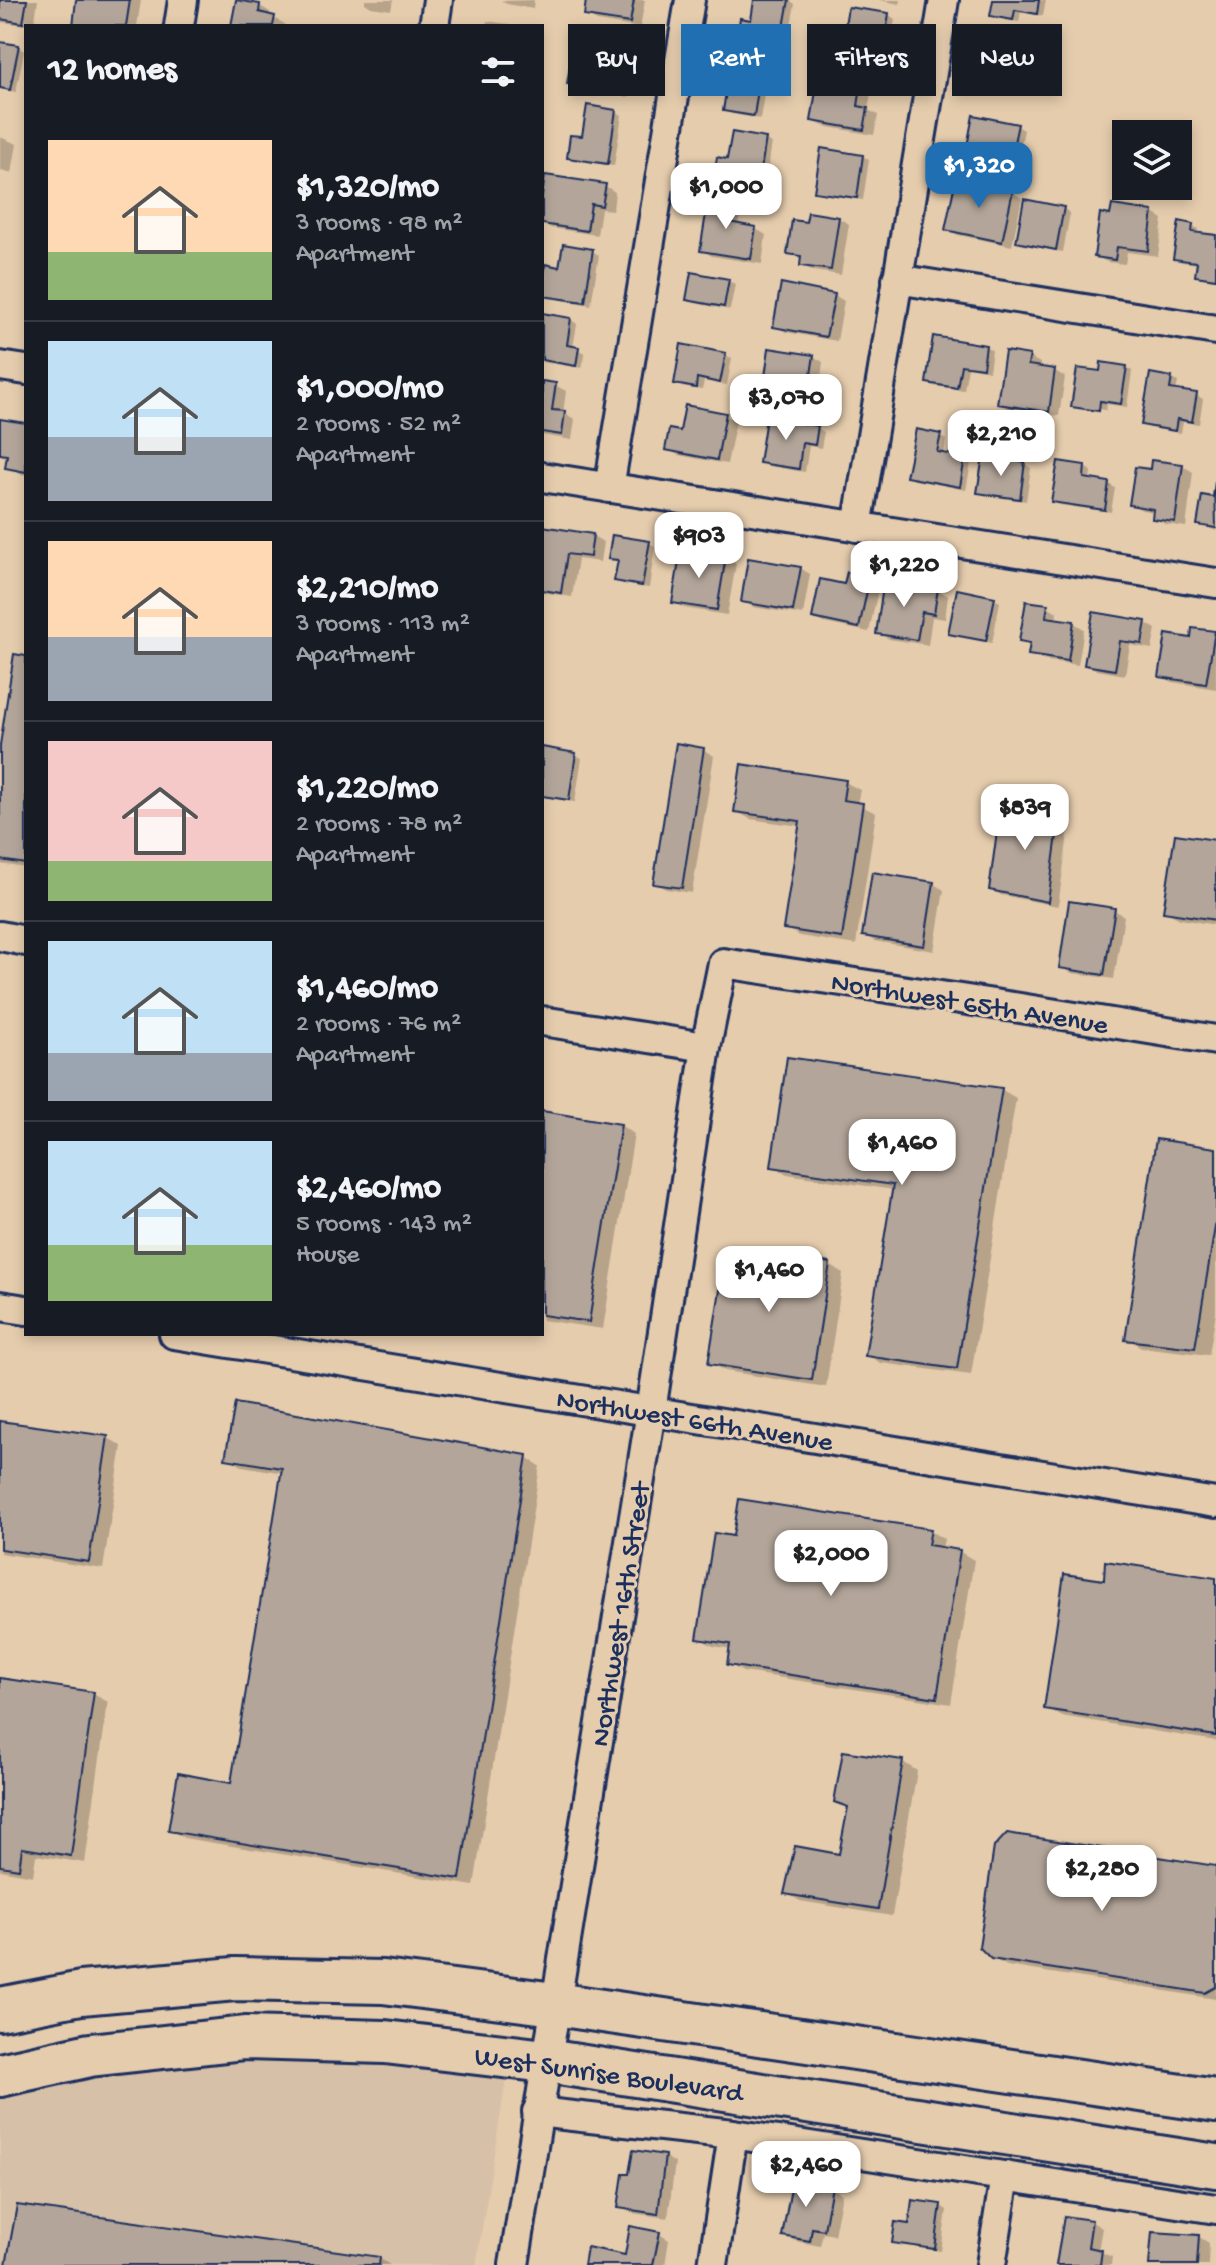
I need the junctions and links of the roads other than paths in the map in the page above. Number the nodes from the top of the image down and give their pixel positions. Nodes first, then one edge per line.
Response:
1 (183, 0) edge
2 (438, 0) edge
3 (690, 0) edge
4 (944, 0) edge
5 (179, 24) edge
6 (434, 24) edge
7 (897, 279) junction
8 (1216, 330) edge
9 (0, 366) edge
10 (24, 370) edge
11 (544, 477) edge
12 (609, 488) junction
13 (857, 527) junction
14 (1216, 583) edge
15 (0, 936) edge
16 (24, 941) edge
17 (723, 963) joint
18 (544, 1021) edge
19 (1216, 1040) edge
20 (706, 1047) junction
21 (0, 1306) edge
22 (24, 1310) edge
23 (186, 1336) edge
24 (651, 1411) junction
25 (1216, 1503) edge
26 (208, 1983) junction
27 (555, 2004) junction
28 (0, 2009) edge
29 (0, 2031) edge
30 (546, 2061) junction
31 (0, 2075) edge
32 (1216, 2101) edge
33 (537, 2112) junction
34 (733, 2134) junction
35 (1209, 2161) edge
36 (1005, 2176) junction
37 (1216, 2209) edge
38 (514, 2265) edge
39 (713, 2265) edge
40 (991, 2265) edge

1 - 5 street
2 - 6 street
3 - 12 street
4 - 7 street
7 - 8 street
7 - 13 street
9 - 10 street
11 - 12 street
12 - 13 street
13 - 14 street
15 - 16 street
17 - 19 street, Northwest 65th Avenue
17 - 20 street, Northwest 16th Street
18 - 20 street
20 - 24 street, Northwest 16th Street
21 - 22 street
23 - 24 street, Northwest 66th Avenue
24 - 25 street, Northwest 66th Avenue
24 - 27 street, Northwest 16th Street
26 - 27 highway, West Sunrise Boulevard
26 - 28 highway, West Sunrise Boulevard
26 - 29 highway
27 - 30 street, Northwest 16th Street
27 - 32 highway, West Sunrise Boulevard
30 - 31 highway, West Sunrise Boulevard
30 - 33 street, Northwest 16th Street
30 - 35 highway, West Sunrise Boulevard
33 - 34 street
33 - 38 street, Northwest 16th Street
34 - 36 street
34 - 39 street
36 - 37 street
36 - 40 street

